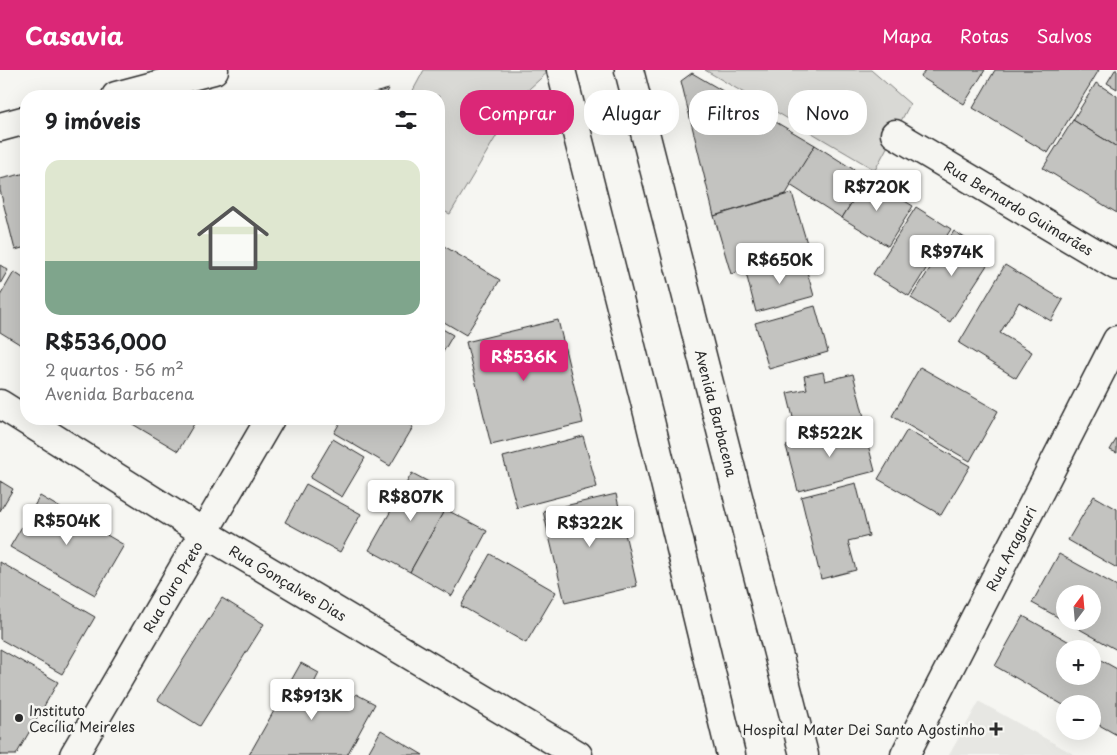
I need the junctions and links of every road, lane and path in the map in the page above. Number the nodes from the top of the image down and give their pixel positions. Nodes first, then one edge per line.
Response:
1 (214, 70) edge
2 (561, 70) edge
3 (629, 70) edge
4 (139, 90) edge
5 (20, 122) edge
6 (0, 127) edge
7 (895, 134) dead end
8 (1117, 266) edge
9 (1117, 340) edge
10 (0, 404) edge
11 (20, 417) edge
12 (33, 425) edge
13 (266, 425) edge
14 (203, 532) junction
15 (74, 755) edge
16 (578, 755) edge
17 (730, 755) edge
18 (804, 755) edge
19 (905, 755) edge

1 - 4 street
2 - 17 street
3 - 18 street, Avenida Barbacena
5 - 6 street
7 - 8 street, Rua Bernardo Guimarães
9 - 19 street, Rua Araguari
10 - 11 street, Rua Gonçalves Dias
12 - 14 street, Rua Gonçalves Dias
13 - 14 street, Rua Ouro Preto
14 - 15 street, Rua Ouro Preto
14 - 16 street, Rua Gonçalves Dias

